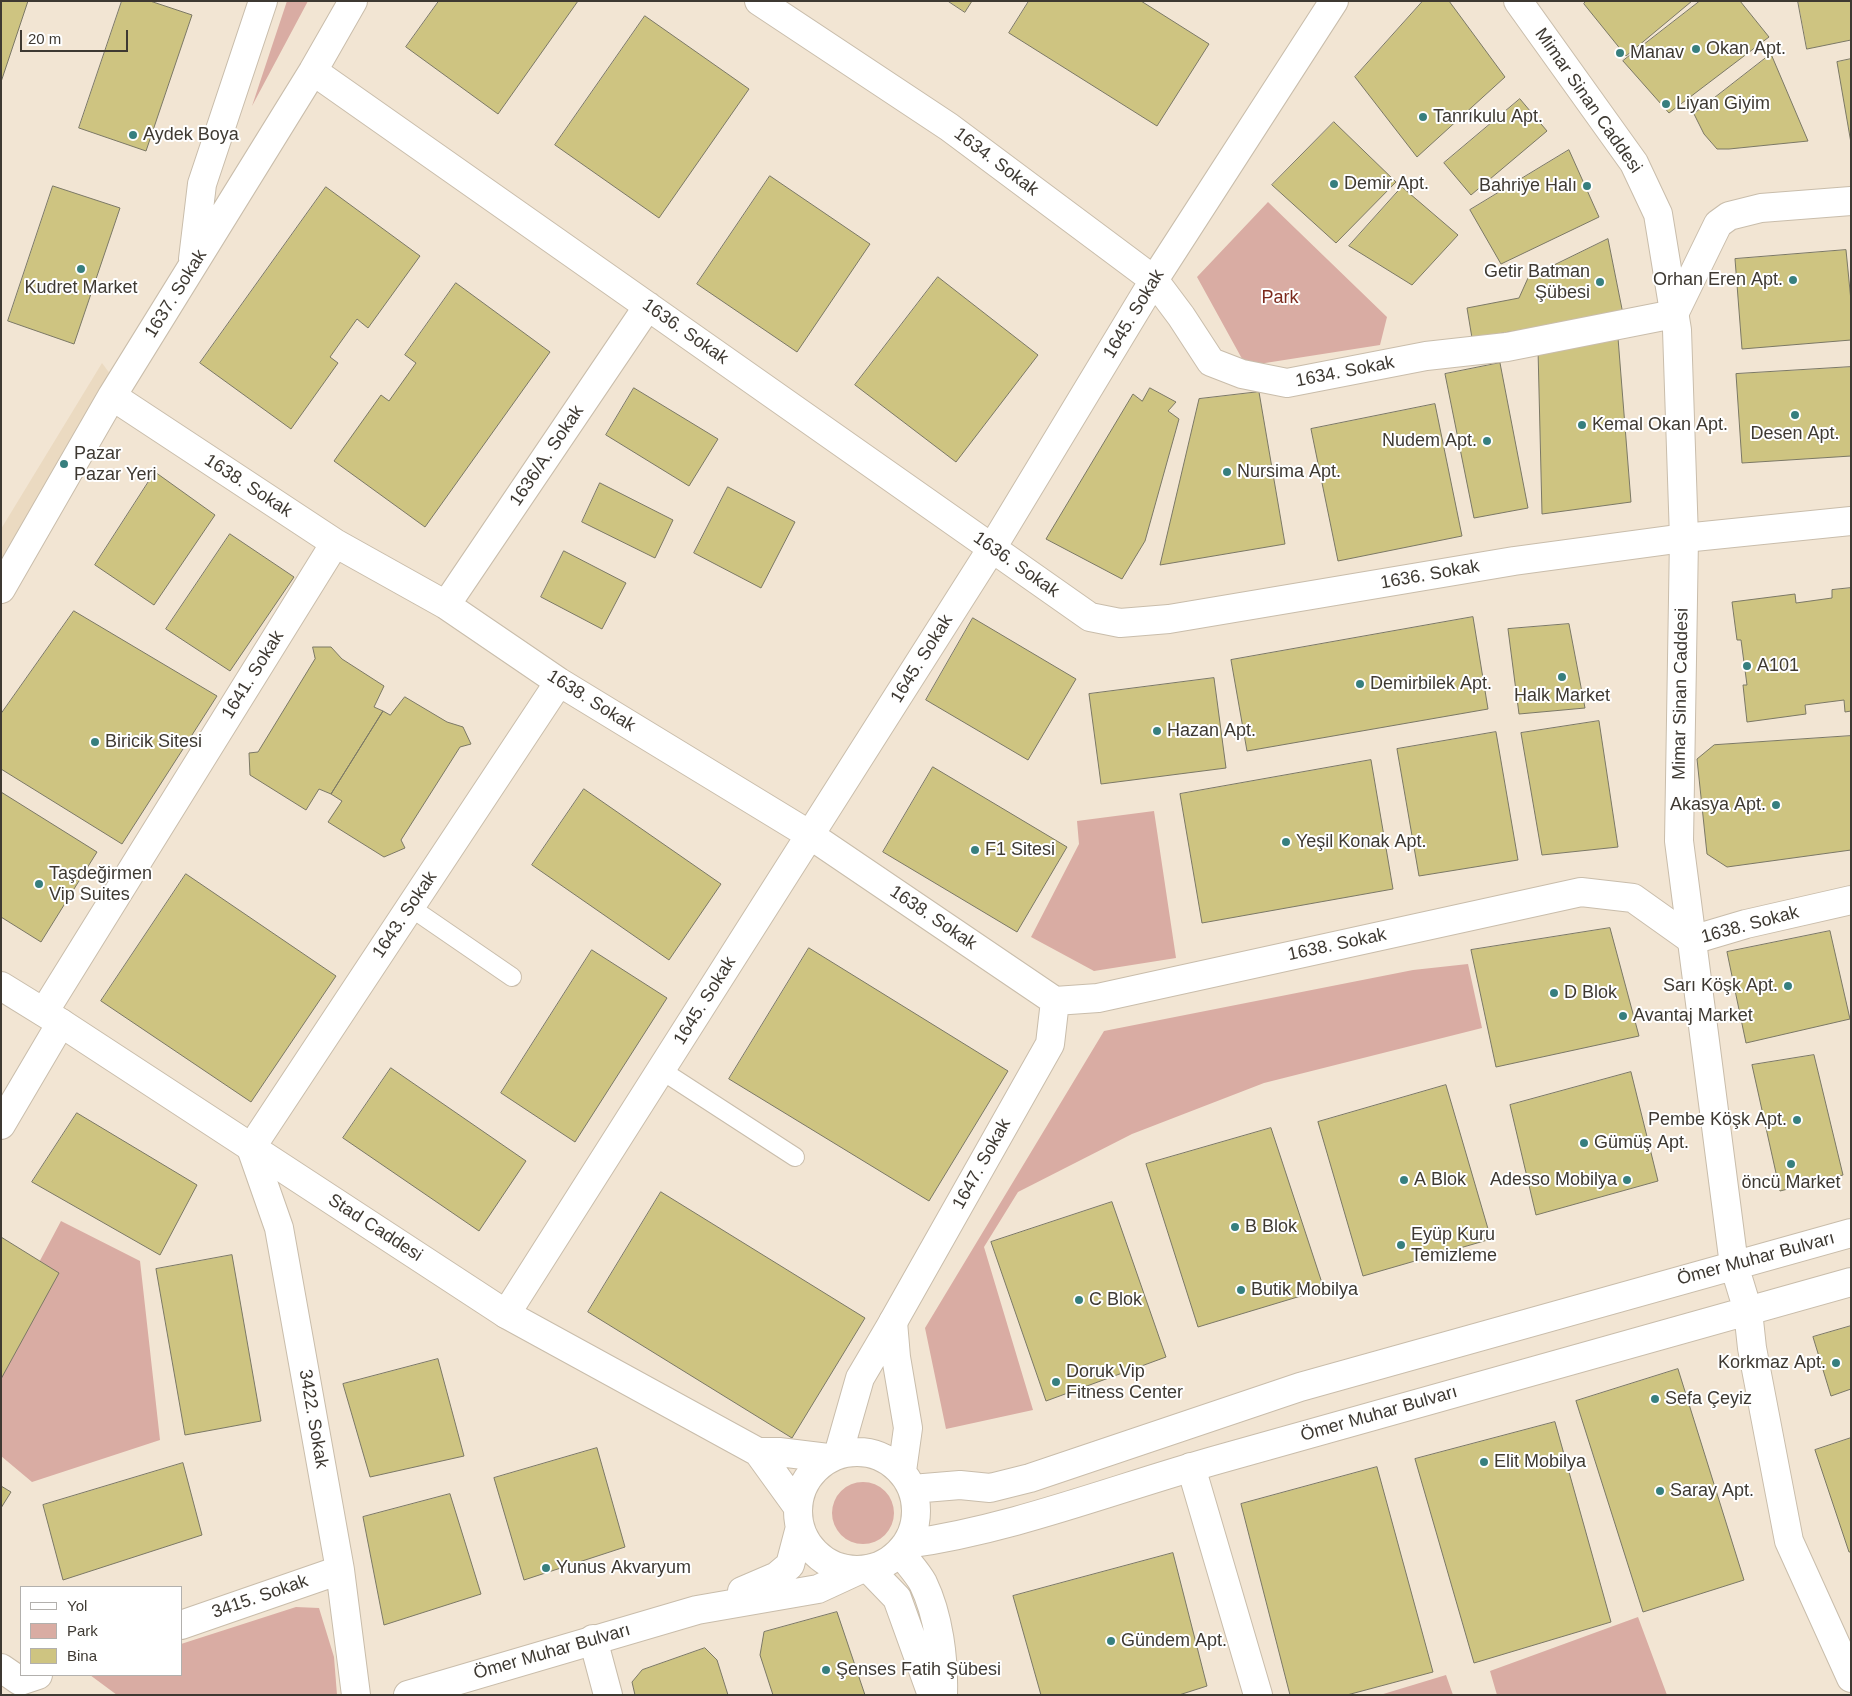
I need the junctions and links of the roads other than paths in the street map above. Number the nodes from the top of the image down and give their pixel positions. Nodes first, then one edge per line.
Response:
1 (263, 1) edge
2 (353, 1) edge
3 (759, 1) edge
4 (1334, 1) edge
5 (1518, 1) edge
6 (313, 71) junction
7 (1851, 201) edge
8 (192, 269) junction
9 (1154, 280) junction
10 (648, 306) junction
11 (1674, 314) junction
12 (112, 396) junction
13 (1851, 521) edge
14 (1684, 538) junction
15 (335, 543) junction
16 (992, 548) junction
17 (1, 589) edge
18 (446, 605) junction
19 (559, 682) junction
20 (810, 836) junction
21 (1851, 900) edge
22 (410, 907) junction
23 (1692, 940) junction
24 (512, 977) dead end
25 (1, 986) edge
26 (1055, 1001) junction
27 (53, 1018) junction
28 (661, 1070) junction
29 (1, 1125) edge
30 (251, 1148) junction
31 (795, 1157) dead end
32 (1851, 1233) edge
33 (1734, 1265) junction
34 (1851, 1282) edge
35 (1748, 1311) junction
36 (506, 1314) junction
37 (893, 1322) junction
38 (758, 1452) junction
39 (833, 1456) junction
40 (1191, 1467) junction
41 (907, 1480) junction
42 (798, 1517) junction
43 (903, 1548) junction
44 (340, 1570) junction
45 (863, 1570) junction
46 (697, 1610) junction
47 (182, 1625) edge
48 (593, 1639) junction
49 (1851, 1678) edge
50 (356, 1695) edge
51 (408, 1695) edge
52 (608, 1695) edge
53 (932, 1695) edge
54 (943, 1695) edge
55 (1258, 1695) edge

1 - 8 street
2 - 6 street, 1637. Sokak
3 - 9 street, 1634. Sokak
4 - 9 street, 1645. Sokak
5 - 11 street, Mimar Sinan Caddesi
6 - 8 street, 1637. Sokak
6 - 10 street, 1636. Sokak
7 - 11 street
8 - 12 street, 1637. Sokak
9 - 11 street, 1634. Sokak
9 - 16 street, 1645. Sokak
10 - 16 street, 1636. Sokak
10 - 18 street, 1636/A. Sokak
11 - 14 street, Mimar Sinan Caddesi
12 - 15 street, 1638. Sokak
12 - 17 street, 1637. Sokak
13 - 14 street, 1636. Sokak
14 - 16 street, 1636. Sokak
14 - 23 street, Mimar Sinan Caddesi
15 - 18 street, 1638. Sokak
15 - 27 street, 1641. Sokak
16 - 20 street, 1645. Sokak
18 - 19 street, 1638. Sokak
19 - 20 street, 1638. Sokak
19 - 22 street, 1643. Sokak
20 - 26 street, 1638. Sokak
20 - 28 street, 1645. Sokak
21 - 23 street, 1638. Sokak
22 - 24 lane
22 - 30 street, 1643. Sokak
23 - 26 street, 1638. Sokak
23 - 33 street, Mimar Sinan Caddesi
25 - 27 street, Stad Caddesi
26 - 37 street, 1647. Sokak
27 - 29 street, 1641. Sokak
27 - 30 street, Stad Caddesi
28 - 31 lane
28 - 36 street, 1645. Sokak
30 - 36 street, Stad Caddesi
30 - 44 street, 3422. Sokak
32 - 33 street, Ömer Muhar Bulvarı
33 - 35 street, Mimar Sinan Caddesi
33 - 41 street, Ömer Muhar Bulvarı
34 - 35 street, Ömer Muhar Bulvarı
35 - 40 street, Ömer Muhar Bulvarı
35 - 49 street, Mimar Sinan Caddesi
36 - 38 street, Stad Caddesi
37 - 39 street, 1647. Sokak
37 - 41 street
38 - 39 street
38 - 42 street
39 - 41 street
39 - 42 street
40 - 43 street, Ömer Muhar Bulvarı
40 - 55 street
41 - 43 street
42 - 45 street
42 - 46 street
43 - 45 street
43 - 54 street
44 - 47 street, 3415. Sokak
44 - 50 street, 3422. Sokak
45 - 46 street
45 - 53 street
46 - 48 street, Ömer Muhar Bulvarı
48 - 51 street, Ömer Muhar Bulvarı
48 - 52 street

